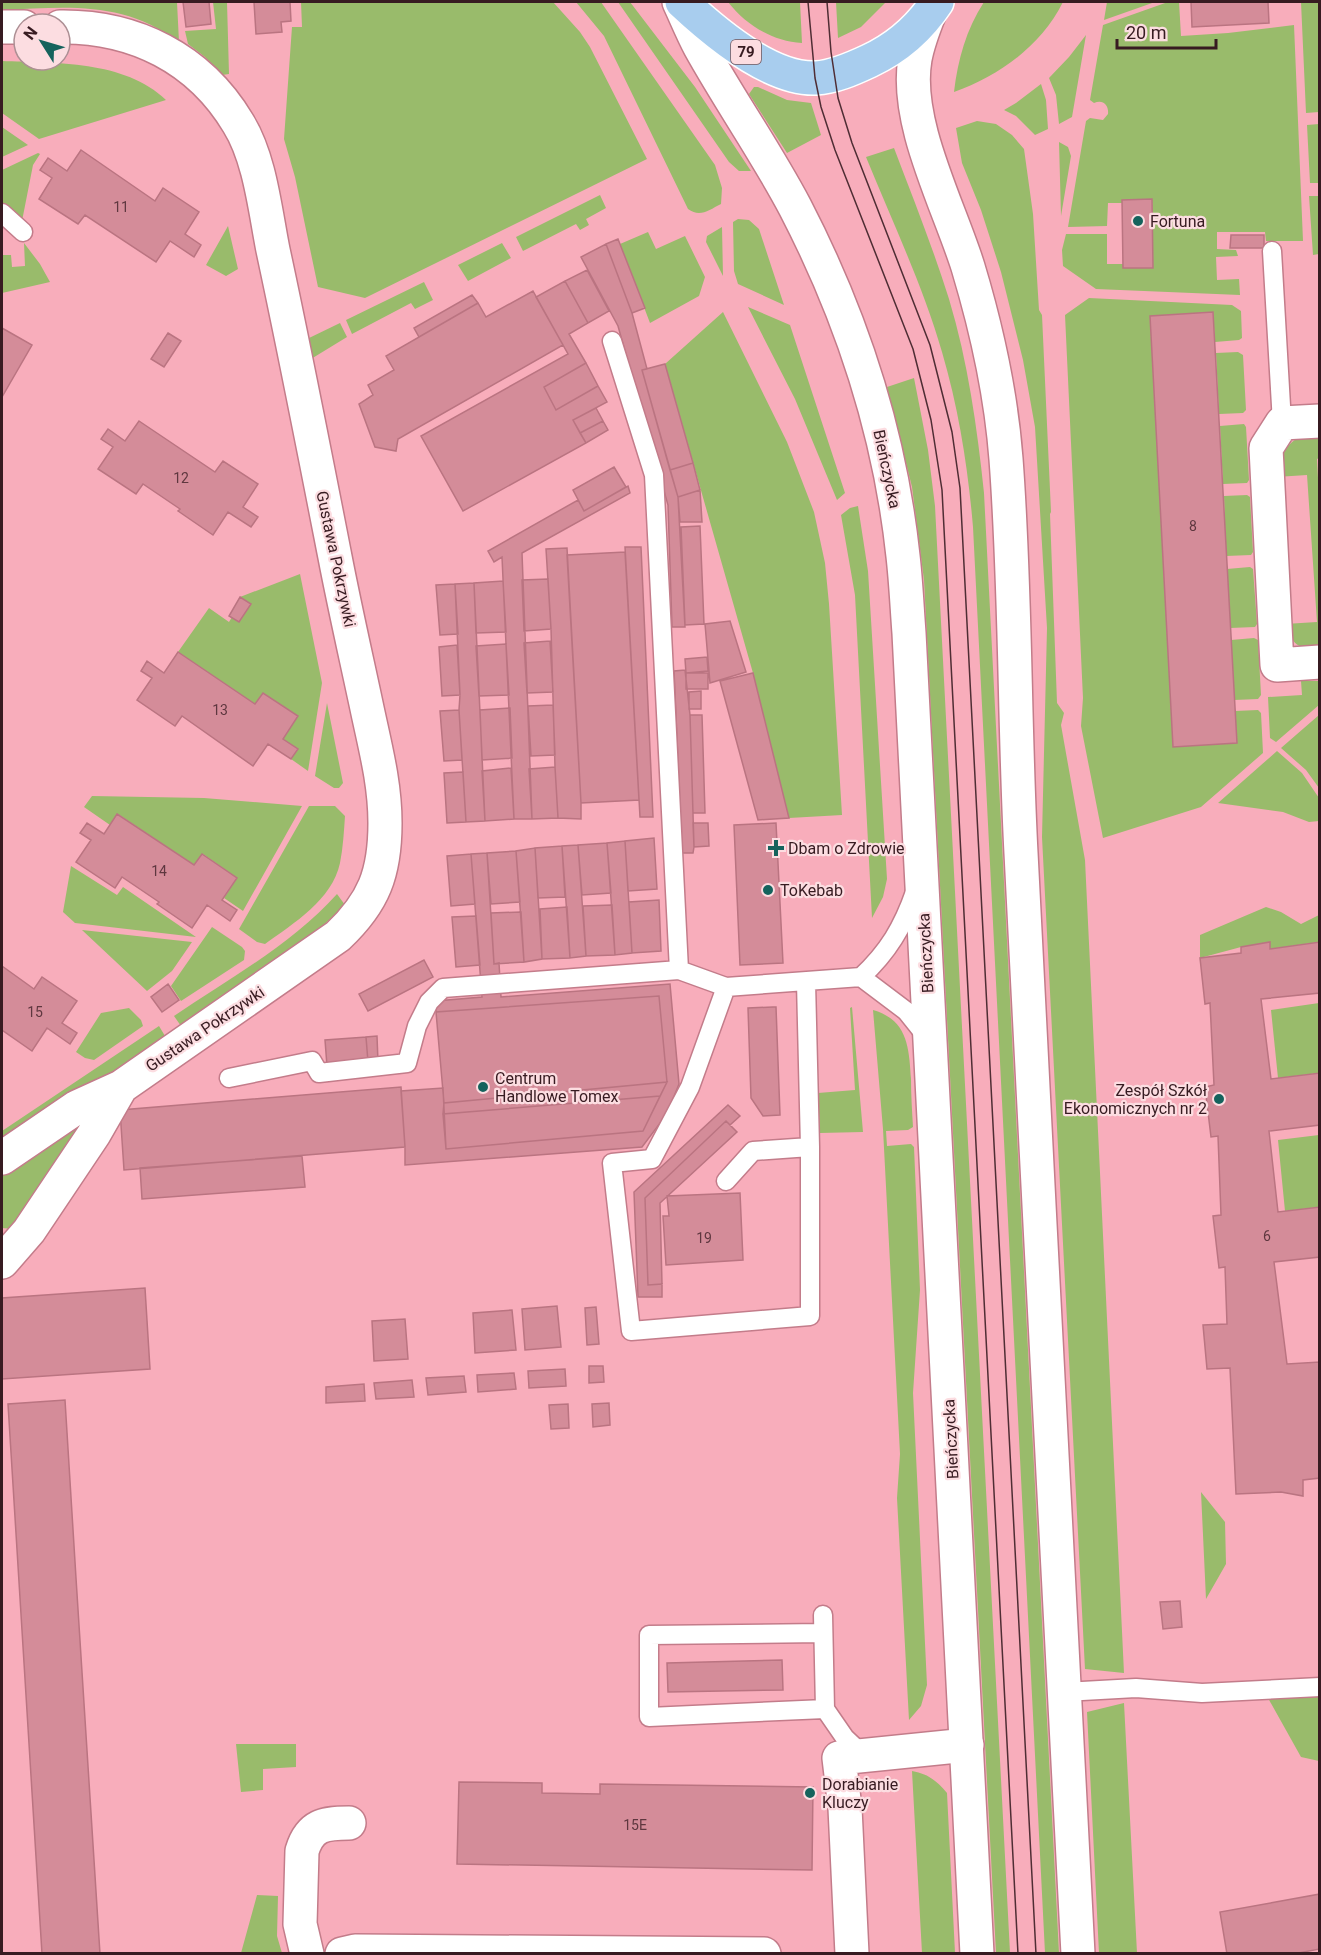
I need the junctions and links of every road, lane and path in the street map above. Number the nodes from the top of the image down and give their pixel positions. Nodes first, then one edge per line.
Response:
1 (680, 2) edge
2 (934, 7) edge
3 (72, 28) edge
4 (2, 213) edge
5 (23, 232) dead end
6 (1272, 251) dead end
7 (612, 341) dead end
8 (1320, 421) edge
9 (1282, 423) junction
10 (1320, 663) edge
11 (921, 869) junction
12 (679, 970) junction
13 (861, 977) junction
14 (806, 982) junction
15 (726, 987) junction
16 (931, 1044) junction
17 (229, 1078) dead end
18 (121, 1087) junction
19 (810, 1147) junction
20 (2, 1158) edge
21 (726, 1181) dead end
22 (2, 1260) edge
23 (823, 1615) dead end
24 (823, 1634) junction
25 (1320, 1687) edge
26 (1064, 1692) junction
27 (825, 1709) junction
28 (967, 1745) junction
29 (863, 1755) junction
30 (349, 1823) dead end
31 (306, 1953) edge
32 (342, 1953) edge
33 (764, 1953) edge
34 (852, 1953) edge
35 (977, 1953) edge
36 (1078, 1953) edge

1 - 2 main road, 79
1 - 11 main road, Bieńczycka
2 - 26 main road
3 - 18 main road, Gustawa Pokrzywki
4 - 5 lane
6 - 9 lane
7 - 12 lane
8 - 9 main road
9 - 10 main road
11 - 13 lane
11 - 16 main road, Bieńczycka
12 - 15 lane
12 - 17 lane
13 - 14 lane
13 - 16 lane
14 - 15 lane
14 - 19 lane
15 - 19 lane
16 - 28 main road, Bieńczycka
18 - 20 main road, Gustawa Pokrzywki
18 - 22 main road, Gustawa Pokrzywki
19 - 21 lane
23 - 24 lane
24 - 27 lane
24 - 27 lane
25 - 26 lane
26 - 36 main road
27 - 29 lane
28 - 29 main road
28 - 35 main road, Bieńczycka
29 - 34 main road
30 - 31 main road
32 - 33 main road

